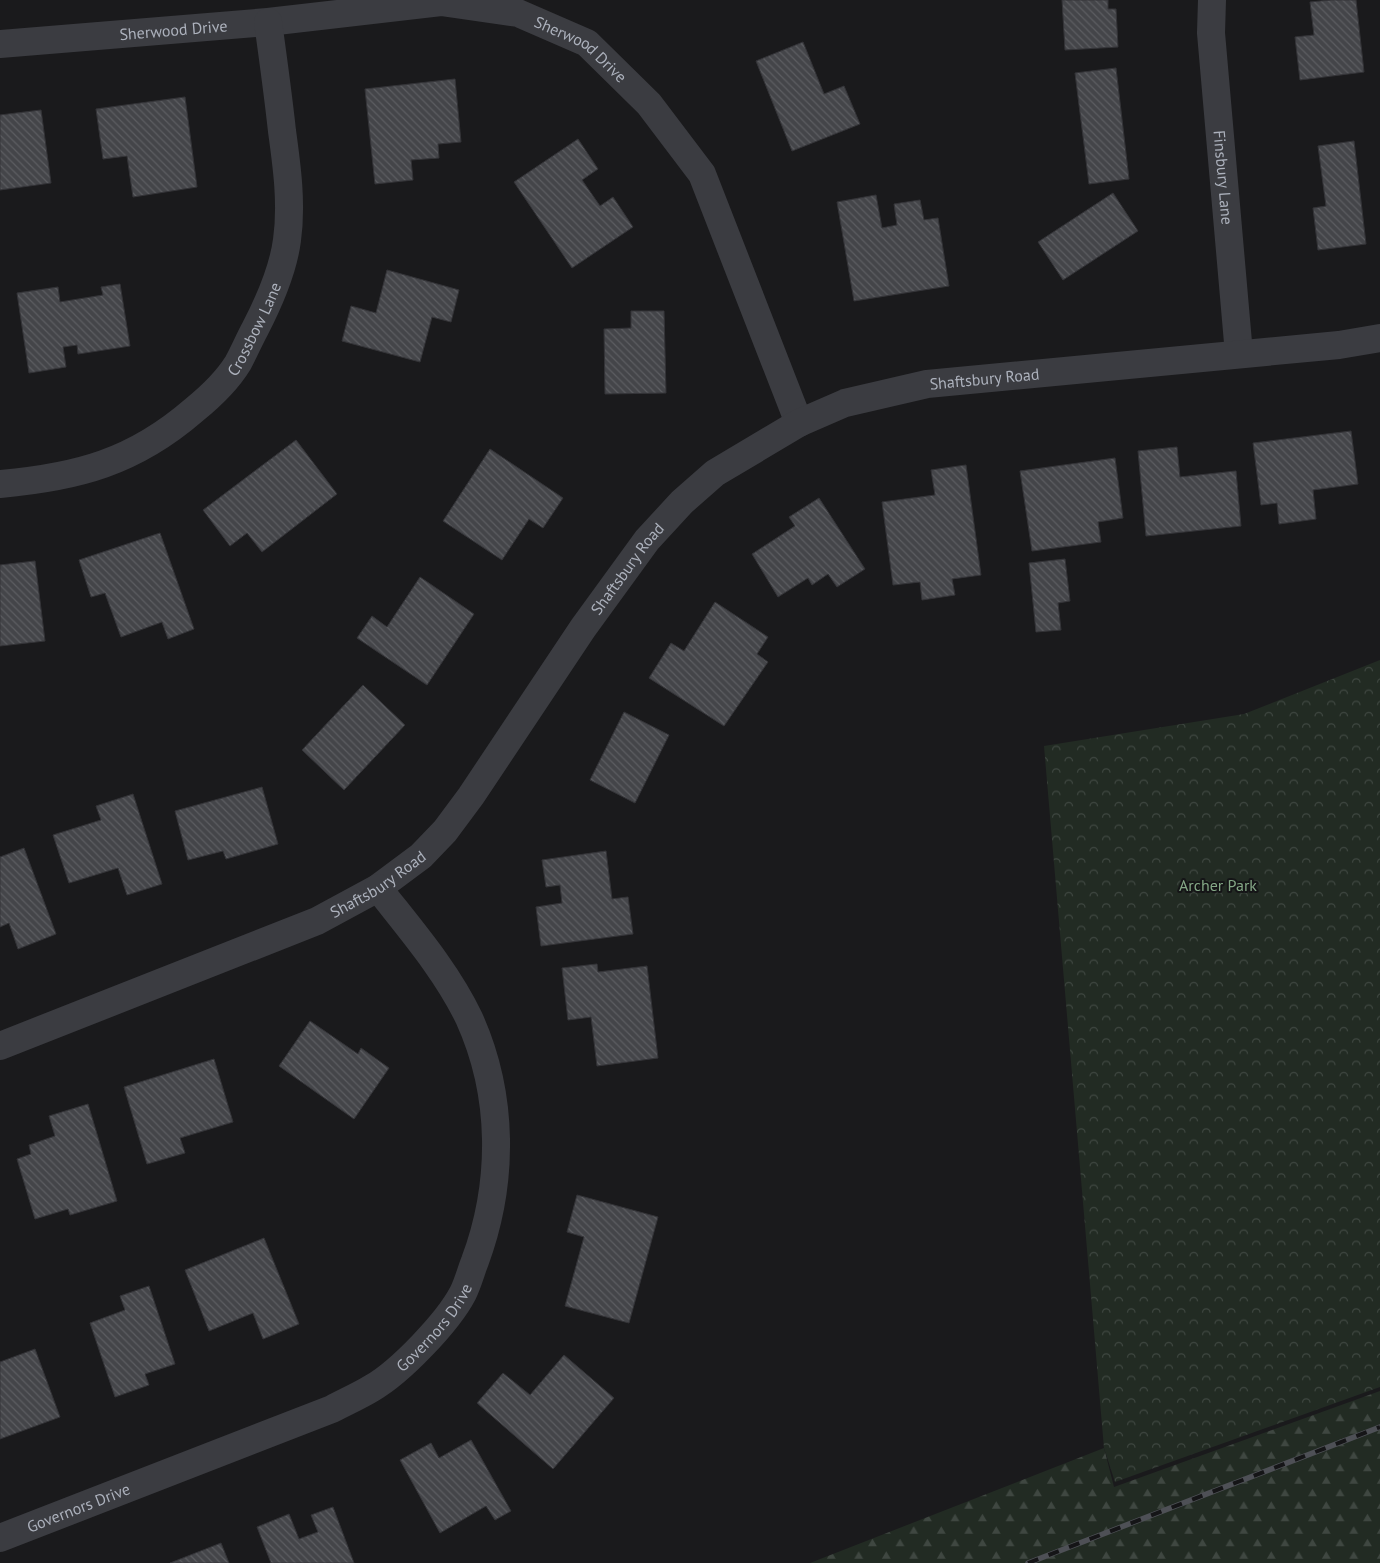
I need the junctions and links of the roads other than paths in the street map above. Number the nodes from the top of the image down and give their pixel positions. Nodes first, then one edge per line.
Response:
1 (1212, 0) edge
2 (268, 22) junction
3 (0, 44) edge
4 (1380, 338) edge
5 (1239, 354) junction
6 (799, 423) junction
7 (0, 484) edge
8 (378, 888) junction
9 (0, 1046) edge
10 (0, 1538) edge

1 - 5 street, Finsbury Lane
2 - 3 street, Sherwood Drive
2 - 6 street, Sherwood Drive
2 - 7 street, Crossbow Lane
4 - 5 street, Shaftsbury Road
5 - 6 street, Shaftsbury Road
6 - 8 street, Shaftsbury Road
8 - 9 street, Shaftsbury Road
8 - 10 street, Governors Drive

